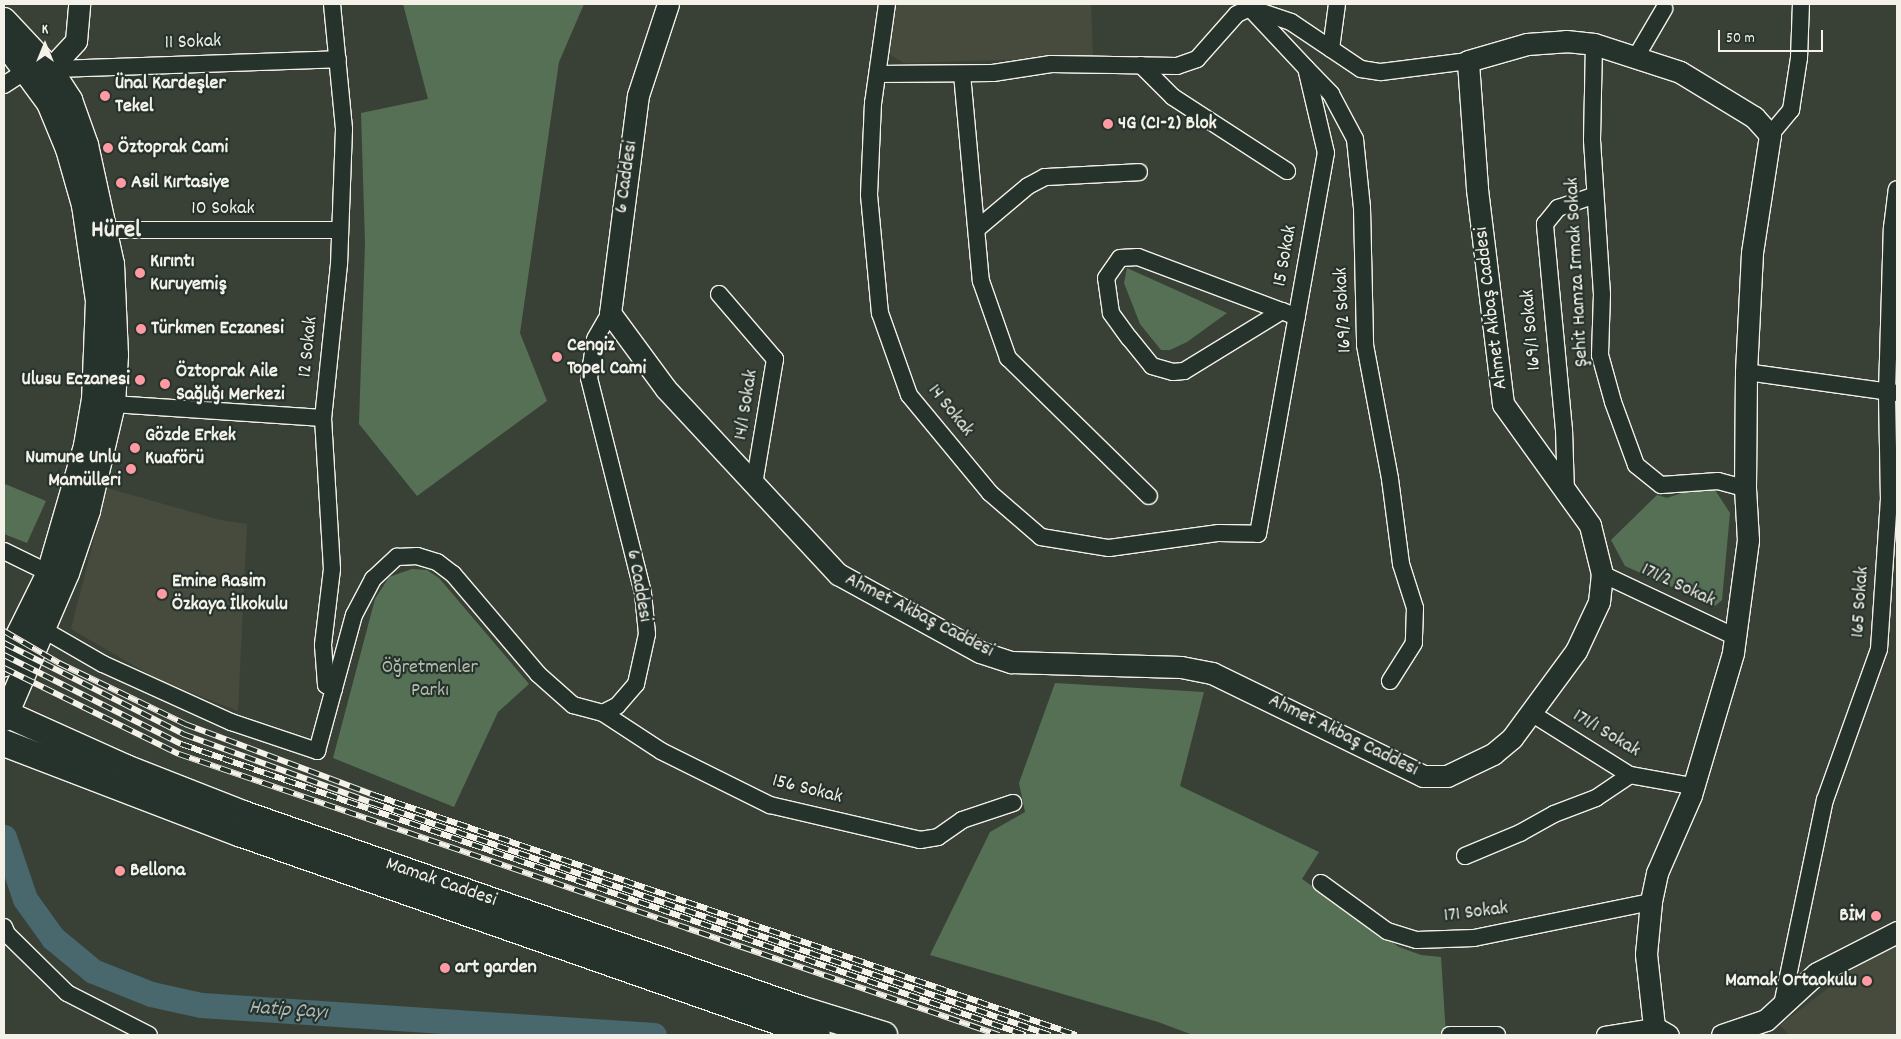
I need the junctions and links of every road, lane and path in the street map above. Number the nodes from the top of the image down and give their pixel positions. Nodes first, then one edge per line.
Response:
1 (79, 4) edge
2 (332, 4) edge
3 (668, 4) edge
4 (887, 4) edge
5 (1337, 4) edge
6 (1801, 4) edge
7 (1248, 6) edge
8 (1664, 9) dead end
9 (4, 20) edge
10 (4, 42) edge
11 (1594, 44) junction
12 (1331, 49) junction
13 (1636, 56) junction
14 (338, 59) junction
15 (1468, 61) junction
16 (1141, 65) junction
17 (1306, 68) junction
18 (38, 69) junction
19 (878, 74) junction
20 (962, 74) junction
21 (4, 85) edge
22 (1770, 135) junction
23 (1287, 171) dead end
24 (1139, 172) dead end
25 (1897, 189) edge
26 (1595, 195) junction
27 (978, 228) junction
28 (107, 230) junction
29 (338, 230) junction
30 (719, 294) dead end
31 (610, 313) junction
32 (1290, 314) junction
33 (1746, 372) junction
34 (1892, 392) edge
35 (113, 404) junction
36 (323, 418) junction
37 (754, 484) junction
38 (1745, 488) junction
39 (1566, 493) junction
40 (1149, 496) dead end
41 (1258, 534) joint
42 (4, 551) edge
43 (49, 573) junction
44 (1602, 574) junction
45 (44, 630) junction
46 (1736, 637) junction
47 (4, 664) edge
48 (1390, 681) dead end
49 (334, 689) junction
50 (603, 713) junction
51 (1531, 713) junction
52 (4, 715) edge
53 (4, 743) edge
54 (1630, 775) junction
55 (1692, 786) junction
56 (1013, 803) dead end
57 (1465, 856) dead end
58 (1321, 882) dead end
59 (1650, 902) junction
60 (4, 927) edge
61 (1897, 932) edge
62 (1782, 1006) junction
63 (790, 1031) edge
64 (1661, 1031) edge
65 (1450, 1034) edge
66 (149, 1035) edge
67 (817, 1035) edge
68 (884, 1035) edge
69 (1498, 1035) edge
70 (1605, 1035) edge
71 (1722, 1035) edge

1 - 18 street
2 - 14 street, 12 Sokak
3 - 31 street, 6 Caddesi
4 - 19 street, 14 Sokak
5 - 12 street
6 - 22 street
7 - 12 street
7 - 16 street
7 - 17 street, 15 Sokak
8 - 13 street
9 - 18 main road
10 - 18 main road
11 - 13 street
11 - 15 street
11 - 26 street, Şehit Hamza Irmak Sokak
12 - 15 street
13 - 22 street
14 - 18 street, 11 Sokak
14 - 29 street, 12 Sokak
15 - 39 street, Ahmet Akbaş Caddesi
16 - 20 street
16 - 23 street
17 - 32 street, 15 Sokak
17 - 48 street, 169/2 Sokak
18 - 21 street
18 - 28 main road
18 - 43 main road
19 - 20 street
19 - 41 street, 14 Sokak
20 - 27 street
22 - 33 street
24 - 27 street
25 - 34 street, 165 Sokak
26 - 38 street, Şehit Hamza Irmak Sokak
26 - 39 street, 169/1 Sokak
27 - 40 street
28 - 29 street, 10 Sokak
28 - 35 main road
29 - 36 street, 12 Sokak
30 - 37 street, 14/1 Sokak
31 - 37 street, Ahmet Akbaş Caddesi
31 - 50 street, 6 Caddesi
32 - 32 street
32 - 41 street, 15 Sokak
33 - 34 street
33 - 38 street
34 - 62 street, 165 Sokak
35 - 36 street
35 - 45 main road
36 - 49 street, 12 Sokak
37 - 51 street, Ahmet Akbaş Caddesi
38 - 46 street
39 - 44 street, Ahmet Akbaş Caddesi
42 - 43 street
43 - 47 main road
44 - 46 street, 171/2 Sokak
44 - 51 street, Ahmet Akbaş Caddesi
45 - 49 street
45 - 52 main road
46 - 55 street
49 - 50 street
50 - 56 street, 156 Sokak
51 - 54 street, 171/1 Sokak
52 - 68 main road, Mamak Caddesi
53 - 63 main road, Mamak Caddesi
54 - 55 street, 171/1 Sokak
54 - 57 street
55 - 59 street
58 - 59 street, 171 Sokak
59 - 64 street
60 - 66 street
61 - 62 street
62 - 71 street
63 - 67 main road, Mamak Caddesi
64 - 70 street
65 - 69 street

